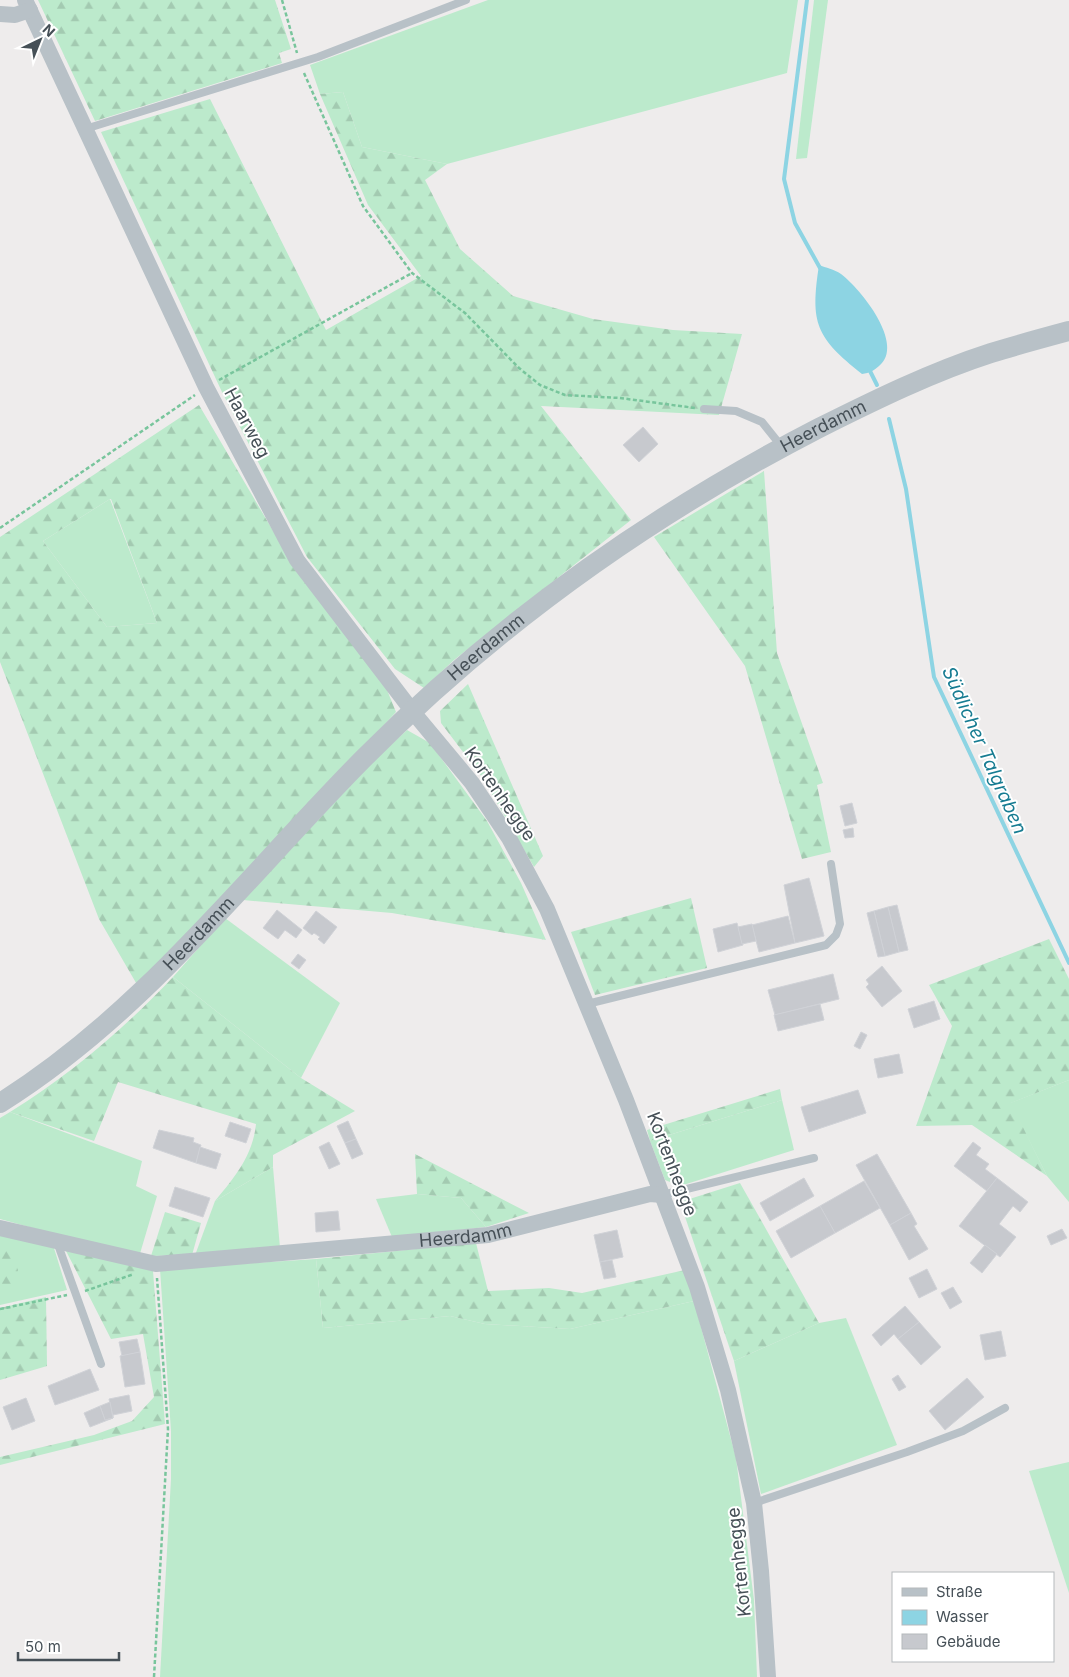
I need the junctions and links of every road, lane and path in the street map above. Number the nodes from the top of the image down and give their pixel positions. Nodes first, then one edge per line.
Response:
1 (282, 0) edge
2 (466, 0) edge
3 (27, 5) edge
4 (0, 14) edge
5 (300, 62) junction
6 (85, 129) junction
7 (412, 274) junction
8 (1069, 331) edge
9 (206, 387) junction
10 (704, 409) joint
11 (782, 447) junction
12 (0, 528) edge
13 (413, 712) junction
14 (831, 864) dead end
15 (587, 1004) junction
16 (0, 1103) edge
17 (814, 1158) dead end
18 (662, 1195) junction
19 (0, 1228) edge
20 (57, 1242) junction
21 (156, 1264) junction
22 (101, 1364) dead end
23 (1005, 1408) dead end
24 (754, 1502) junction
25 (154, 1677) edge
26 (768, 1677) edge

1 - 5 path
2 - 5 lane
3 - 4 street
3 - 6 street, Haarweg
5 - 6 lane
5 - 7 path
6 - 9 street, Haarweg
7 - 9 path
7 - 10 path
8 - 11 street, Heerdamm
9 - 12 path
9 - 13 street, Haarweg
10 - 11 lane
11 - 13 street, Heerdamm
13 - 15 street, Kortenhegge
13 - 16 street, Heerdamm
14 - 15 lane
15 - 18 street, Kortenhegge
17 - 18 lane
18 - 21 street, Heerdamm
18 - 24 street, Kortenhegge
19 - 20 street, Heerdamm
20 - 21 street, Heerdamm
20 - 22 lane
21 - 25 path
23 - 24 lane
24 - 26 street, Kortenhegge

